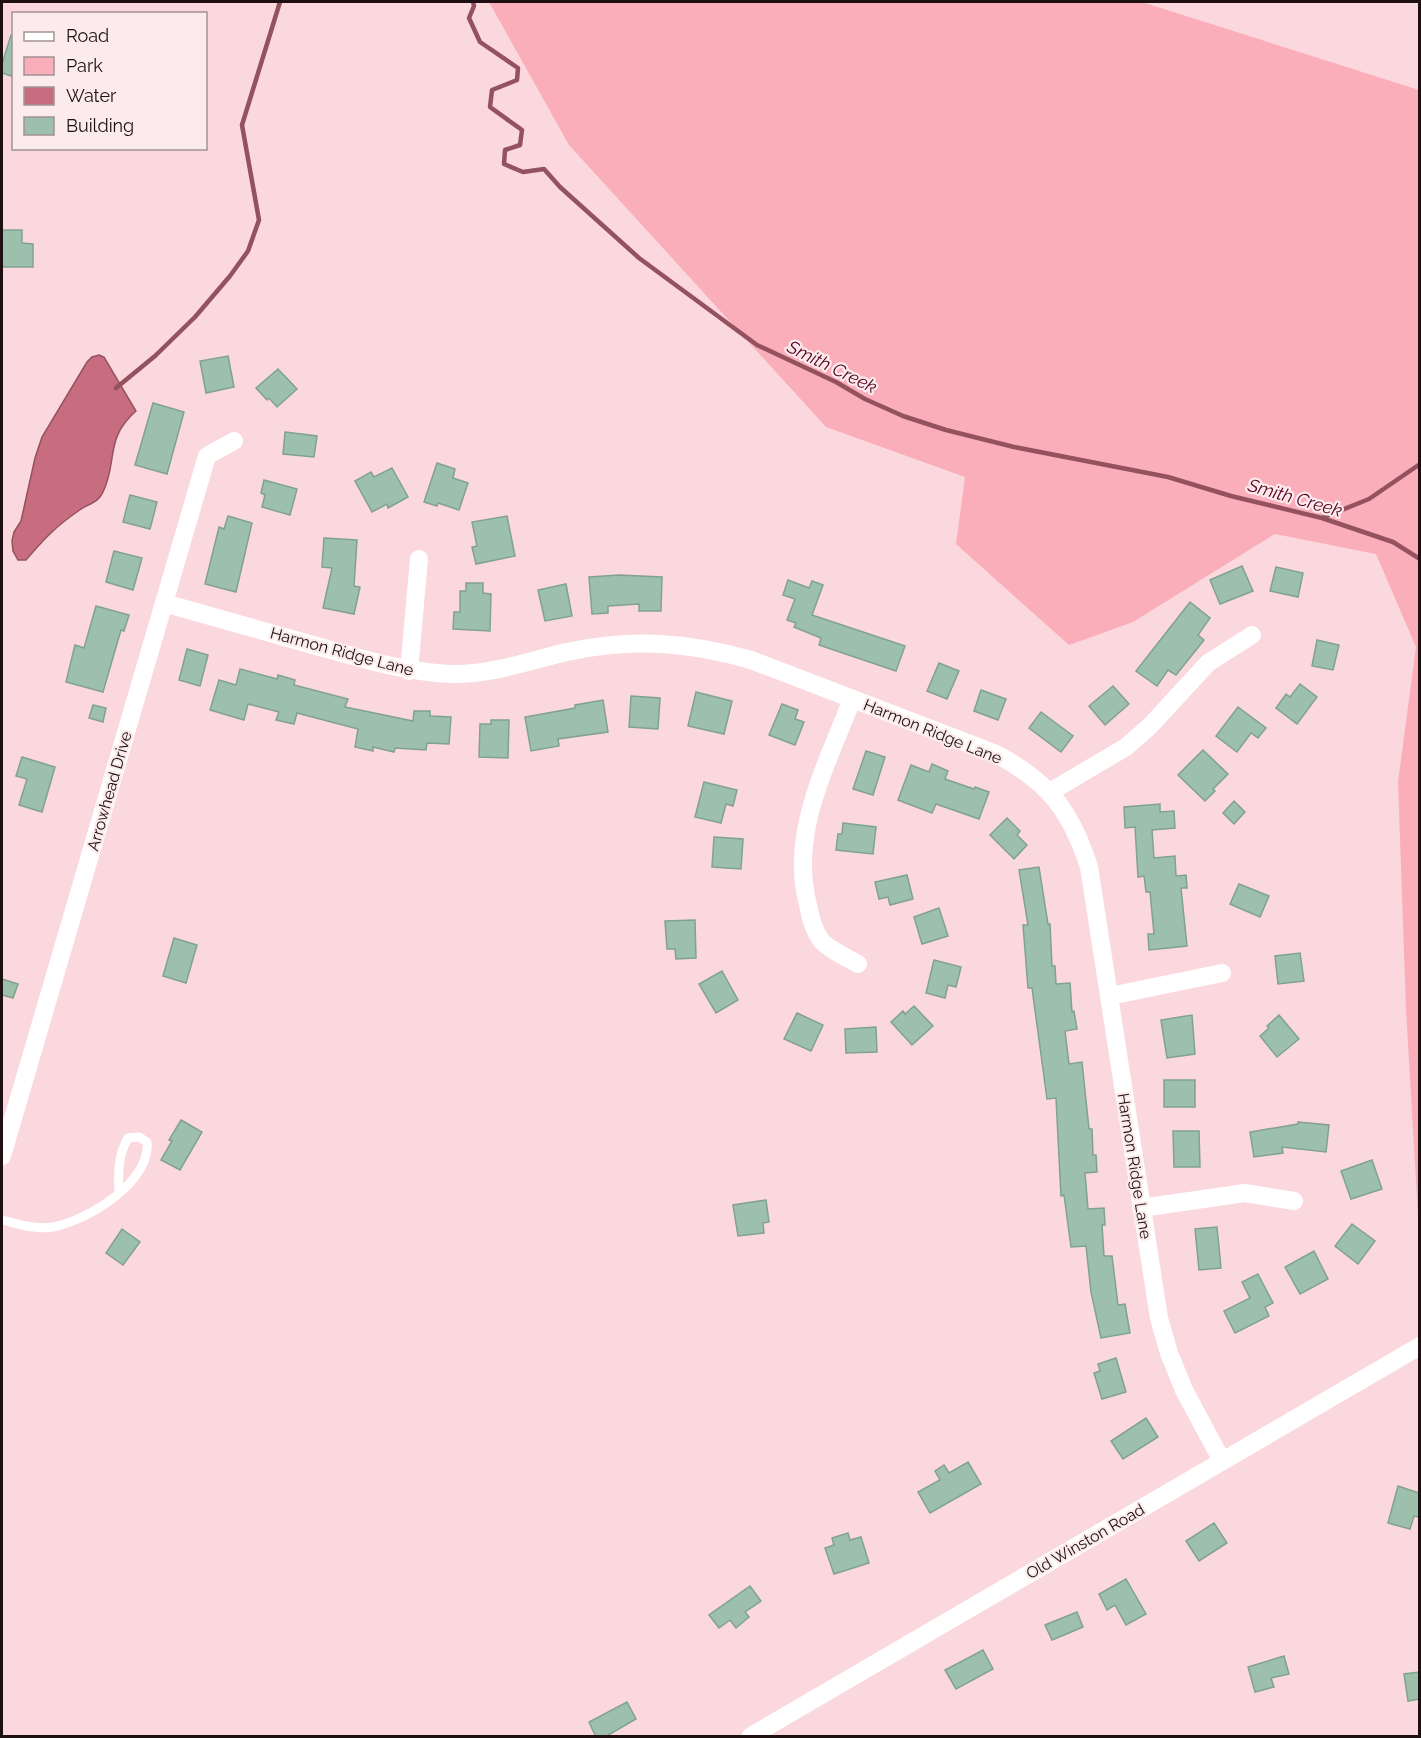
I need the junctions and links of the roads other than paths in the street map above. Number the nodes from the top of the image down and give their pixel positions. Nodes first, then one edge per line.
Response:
1 (234, 441) dead end
2 (419, 559) dead end
3 (164, 603) junction
4 (1252, 635) dead end
5 (409, 671) junction
6 (852, 699) junction
7 (1050, 792) junction
8 (858, 964) dead end
9 (1222, 973) dead end
10 (1110, 996) junction
11 (2, 1156) edge
12 (119, 1192) junction
13 (1294, 1201) dead end
14 (1141, 1208) junction
15 (2, 1220) edge
16 (1419, 1346) edge
17 (1222, 1461) junction
18 (751, 1737) edge

1 - 3 street, Arrowhead Drive
2 - 5 street
3 - 5 street, Harmon Ridge Lane
3 - 11 street, Arrowhead Drive
4 - 7 street
5 - 6 street, Harmon Ridge Lane
6 - 7 street, Harmon Ridge Lane
6 - 8 street
7 - 10 street, Harmon Ridge Lane
9 - 10 street
10 - 14 street, Harmon Ridge Lane
12 - 12 lane
12 - 15 lane
13 - 14 street
14 - 17 street, Harmon Ridge Lane
16 - 17 street, Old Winston Road
17 - 18 street, Old Winston Road

